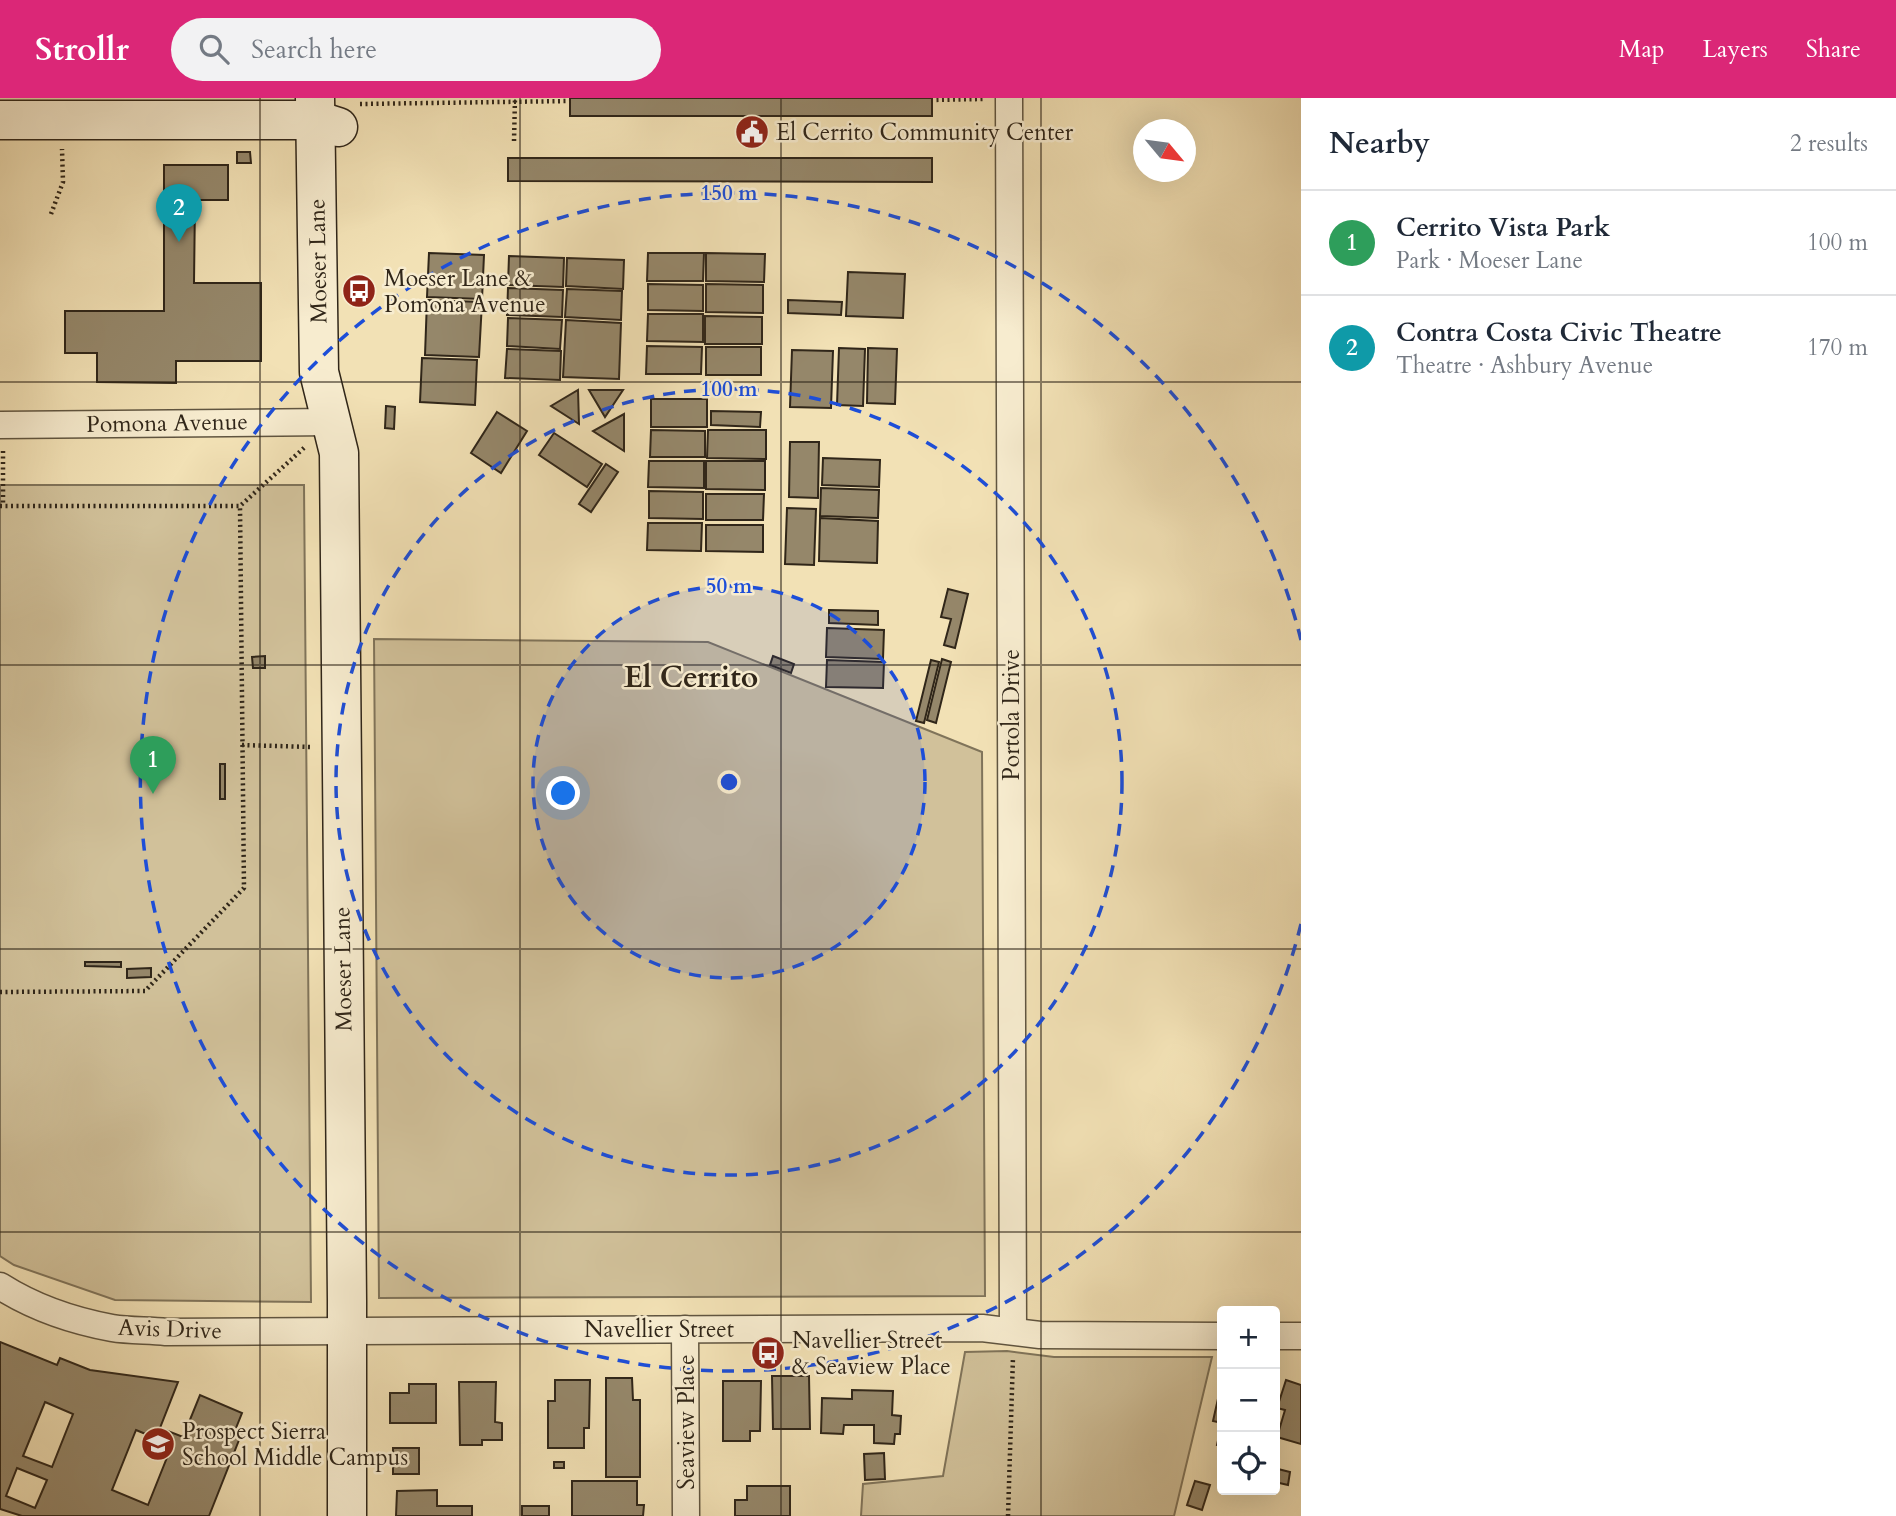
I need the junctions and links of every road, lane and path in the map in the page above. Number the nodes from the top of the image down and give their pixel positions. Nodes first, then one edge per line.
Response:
1 (1009, 98) edge
2 (440, 100) edge
3 (515, 100) edge
4 (932, 100) edge
5 (570, 101) dead end
6 (329, 110) edge
7 (0, 120) edge
8 (61, 120) junction
9 (514, 141) dead end
10 (51, 214) dead end
11 (333, 422) junction
12 (1, 425) edge
13 (1, 506) edge
14 (240, 506) junction
15 (242, 745) junction
16 (340, 747) junction
17 (0, 992) edge
18 (0, 1286) edge
19 (685, 1329) junction
20 (347, 1330) junction
21 (1013, 1331) junction
22 (1217, 1336) edge
23 (1280, 1336) edge
24 (1301, 1336) edge
25 (347, 1516) edge
26 (686, 1516) edge
27 (1008, 1516) edge

1 - 4 path
1 - 21 street, Portola Drive
2 - 3 path
2 - 6 path
3 - 5 path
3 - 9 path
6 - 8 street
6 - 11 street, Moeser Lane
7 - 8 street
8 - 10 path
11 - 12 street, Pomona Avenue
11 - 14 path
11 - 16 street, Moeser Lane
12 - 13 path
13 - 14 path
14 - 15 path
15 - 16 path
15 - 17 path
16 - 20 street, Moeser Lane
18 - 20 street, Avis Drive
19 - 20 street, Navellier Street
19 - 21 street, Navellier Street
19 - 26 street, Seaview Place
20 - 25 street, Moeser Lane
21 - 22 street, Navellier Street
21 - 27 path
23 - 24 street

